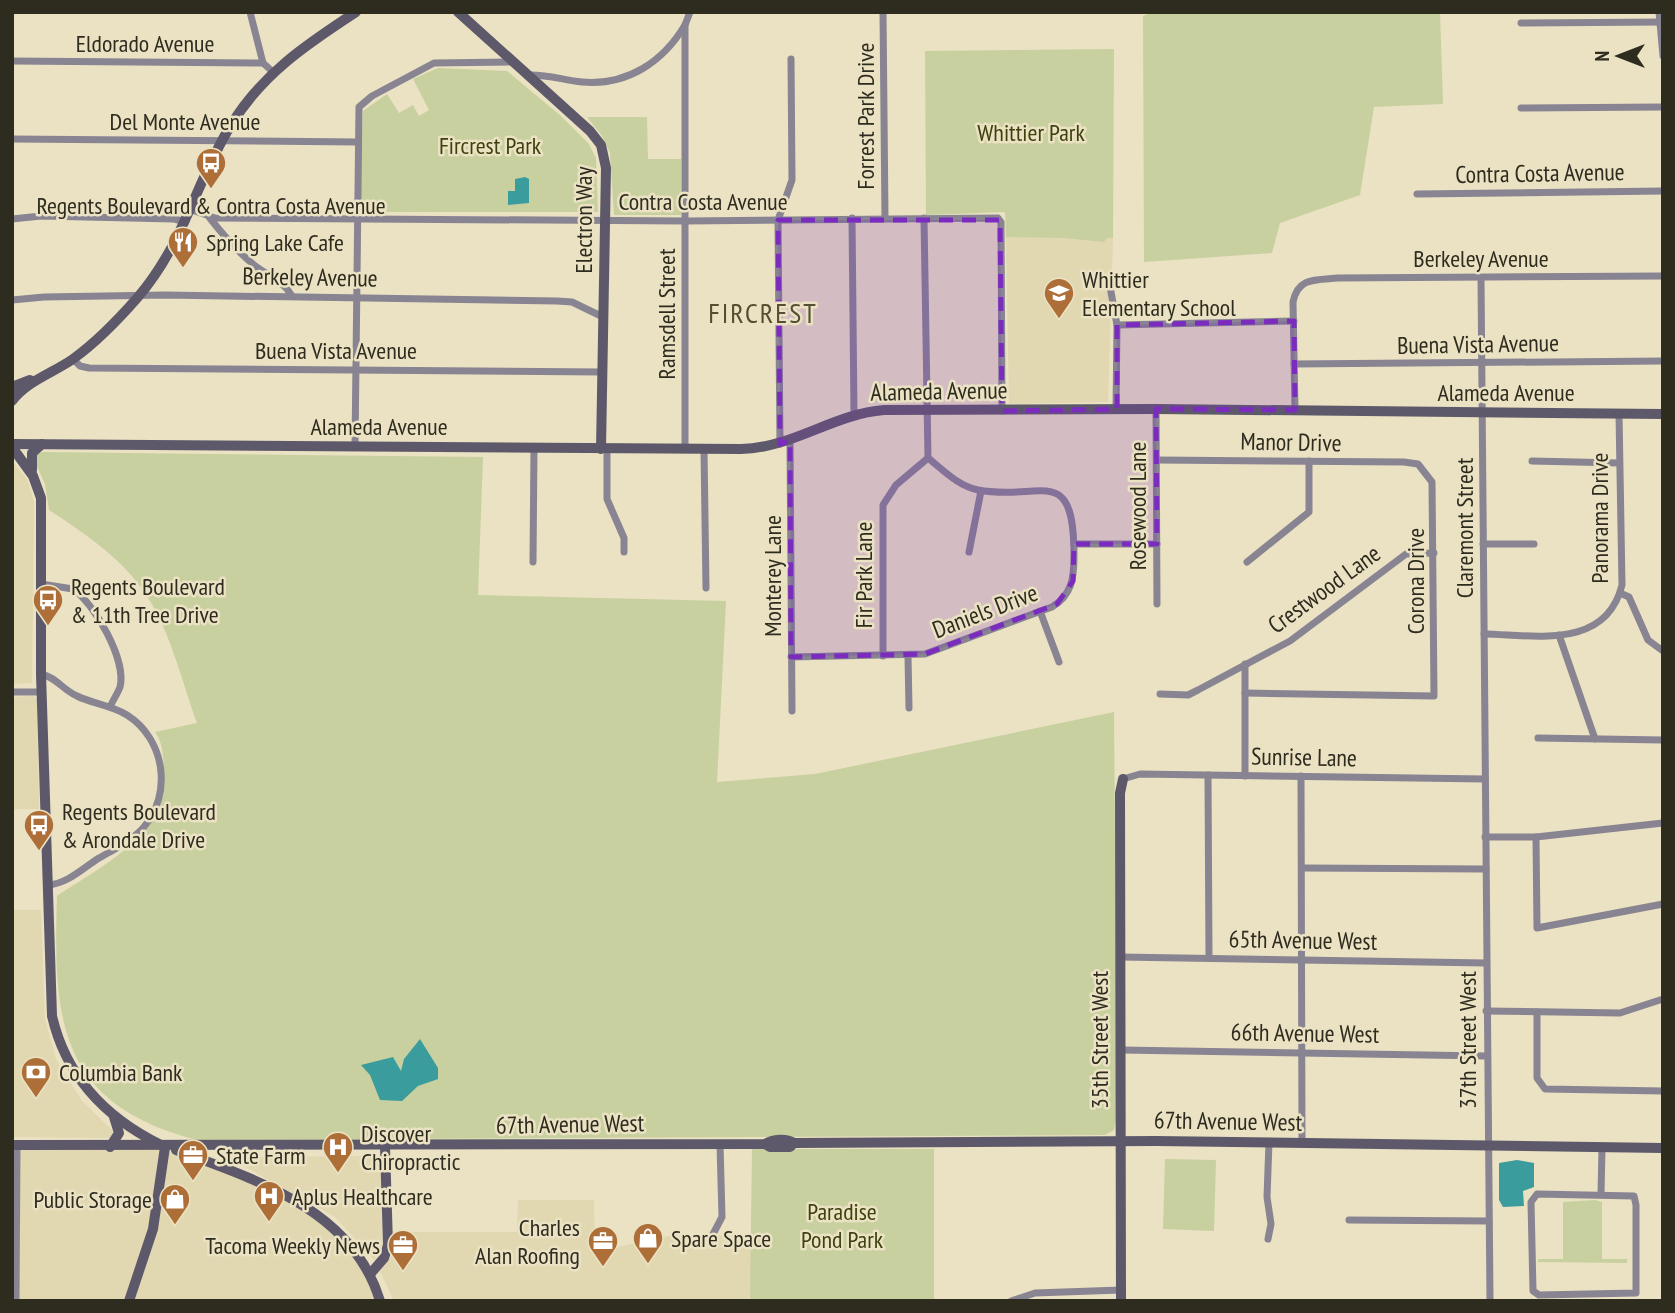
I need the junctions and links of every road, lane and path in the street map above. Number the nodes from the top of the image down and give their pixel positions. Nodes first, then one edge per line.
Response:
1 (250, 12) edge
2 (356, 12) edge
3 (458, 12) edge
4 (690, 12) edge
5 (883, 12) edge
6 (1659, 12) edge
7 (1661, 22) edge
8 (1521, 23) dead end
9 (685, 25) junction
10 (1663, 57) edge
11 (791, 59) dead end
12 (12, 61) edge
13 (512, 62) junction
14 (264, 63) junction
15 (273, 72) junction
16 (528, 75) junction
17 (1663, 107) edge
18 (1521, 108) dead end
19 (12, 139) edge
20 (223, 140) junction
21 (357, 142) junction
22 (1663, 191) edge
23 (1417, 194) dead end
24 (192, 210) junction
25 (208, 216) junction
26 (852, 218) junction
27 (885, 218) junction
28 (924, 218) junction
29 (12, 219) edge
30 (356, 219) junction
31 (778, 220) junction
32 (605, 221) junction
33 (686, 221) junction
34 (186, 222) junction
35 (1663, 276) edge
36 (1481, 278) junction
37 (1109, 281) dead end
38 (139, 296) junction
39 (292, 296) junction
40 (356, 297) junction
41 (12, 300) edge
42 (603, 317) junction
43 (1294, 321) junction
44 (1117, 325) junction
45 (73, 359) junction
46 (1663, 361) edge
47 (1482, 363) junction
48 (1294, 364) junction
49 (355, 370) junction
50 (53, 371) junction
51 (602, 372) junction
52 (12, 387) edge
53 (12, 401) edge
54 (1116, 409) junction
55 (1156, 409) junction
56 (1295, 410) junction
57 (928, 411) junction
58 (1002, 411) junction
59 (1483, 412) junction
60 (855, 414) junction
61 (1619, 414) junction
62 (1663, 414) edge
63 (785, 443) junction
64 (42, 444) junction
65 (12, 445) edge
66 (355, 447) junction
67 (534, 448) junction
68 (604, 448) junction
69 (685, 449) junction
70 (704, 449) junction
71 (928, 458) junction
72 (1157, 460) junction
73 (1309, 461) junction
74 (1532, 461) dead end
75 (1619, 463) junction
76 (1423, 469) joint
77 (33, 476) junction
78 (981, 491) junction
79 (1074, 544) junction
80 (1157, 544) junction
81 (1483, 544) junction
82 (1534, 544) dead end
83 (624, 552) dead end
84 (970, 552) dead end
85 (1434, 553) junction
86 (533, 562) dead end
87 (1247, 562) dead end
88 (41, 584) junction
89 (706, 588) dead end
90 (1620, 593) junction
91 (1157, 604) dead end
92 (1041, 611) junction
93 (1484, 634) junction
94 (1559, 635) junction
95 (1663, 651) edge
96 (883, 656) junction
97 (908, 656) junction
98 (791, 657) junction
99 (1059, 662) dead end
100 (1245, 664) junction
101 (41, 674) junction
102 (12, 692) edge
103 (42, 692) junction
104 (1245, 692) junction
105 (1160, 694) dead end
106 (110, 707) junction
107 (909, 708) dead end
108 (792, 711) dead end
109 (1538, 738) dead end
110 (1595, 739) junction
111 (1663, 740) edge
112 (1208, 775) junction
113 (1245, 776) junction
114 (1301, 776) junction
115 (1123, 779) joint
116 (1485, 779) junction
117 (1663, 823) edge
118 (1485, 837) junction
119 (1536, 837) junction
120 (1301, 867) junction
121 (1486, 869) junction
122 (48, 885) junction
123 (1663, 904) edge
124 (1120, 957) junction
125 (1209, 958) junction
126 (1302, 960) junction
127 (1486, 963) junction
128 (1663, 999) edge
129 (1486, 1011) junction
130 (1537, 1012) junction
131 (1122, 1050) junction
132 (1302, 1052) junction
133 (1487, 1056) junction
134 (1663, 1091) edge
135 (114, 1117) junction
136 (1120, 1141) junction
137 (1269, 1142) junction
138 (1302, 1143) junction
139 (720, 1144) junction
140 (15, 1145) edge
141 (1487, 1146) junction
142 (110, 1147) junction
143 (165, 1147) junction
144 (385, 1147) junction
145 (1602, 1148) junction
146 (1663, 1148) edge
147 (1601, 1194) junction
148 (1349, 1220) dead end
149 (1489, 1221) junction
150 (15, 1223) edge
151 (712, 1236) dead end
152 (1268, 1239) dead end
153 (14, 1263) edge
154 (371, 1273) junction
155 (1121, 1295) edge
156 (1013, 1299) edge
157 (16, 1301) edge
158 (128, 1301) edge
159 (380, 1301) edge
160 (1490, 1301) edge

1 - 14 street
2 - 15 street
3 - 13 street, Electron Way
4 - 9 street, Ramsdell Street
5 - 27 street, Forrest Park Drive
6 - 7 street
7 - 8 street
7 - 10 street
9 - 16 street
9 - 33 street, Ramsdell Street
11 - 31 street, Monterey Lane
12 - 14 street, Eldorado Avenue
13 - 16 street, Electron Way
13 - 21 street
14 - 15 street
15 - 20 street
16 - 32 street, Electron Way
17 - 18 street
19 - 20 street, Del Monte Avenue
20 - 21 street, Del Monte Avenue
20 - 24 street
21 - 30 street
22 - 23 street, Contra Costa Avenue
24 - 25 street, Contra Costa Avenue
24 - 34 street
25 - 30 street, Contra Costa Avenue
25 - 39 street
26 - 27 street, Contra Costa Avenue
26 - 31 street, Contra Costa Avenue
26 - 60 street
27 - 28 street, Contra Costa Avenue
28 - 57 street
28 - 58 street, Contra Costa Avenue
29 - 34 street
30 - 32 street, Contra Costa Avenue
30 - 40 street
31 - 33 street, Contra Costa Avenue
31 - 63 street, Monterey Lane
32 - 33 street, Contra Costa Avenue
32 - 42 street, Electron Way
33 - 69 street, Ramsdell Street
34 - 38 street
35 - 36 street, Berkeley Avenue
36 - 43 street, Berkeley Avenue
36 - 47 street, Claremont Street
37 - 44 street
38 - 39 street, Berkeley Avenue
38 - 41 street, Berkeley Avenue
38 - 45 street
39 - 40 street, Berkeley Avenue
40 - 42 street, Berkeley Avenue
40 - 49 street
42 - 51 street, Electron Way
43 - 44 street
43 - 48 street
44 - 54 street
45 - 49 street, Buena Vista Avenue
45 - 50 street
46 - 47 street, Buena Vista Avenue
47 - 48 street, Buena Vista Avenue
47 - 59 street, Claremont Street
48 - 56 street
49 - 51 street, Buena Vista Avenue
49 - 66 street
50 - 52 street
50 - 53 street
51 - 68 street, Electron Way
54 - 55 street, Alameda Avenue
54 - 58 street, Alameda Avenue
55 - 56 street, Alameda Avenue
55 - 72 street, Rosewood Lane
56 - 59 street, Alameda Avenue
57 - 58 street, Alameda Avenue
57 - 60 street, Alameda Avenue
57 - 71 street
59 - 61 street, Alameda Avenue
59 - 81 street, Claremont Street
60 - 63 street, Alameda Avenue
61 - 62 street, Alameda Avenue
61 - 75 street, Panorama Drive
63 - 70 street, Alameda Avenue
63 - 98 street, Monterey Lane
64 - 65 street, Alameda Avenue
64 - 66 street, Alameda Avenue
64 - 77 street
65 - 77 street
66 - 67 street, Alameda Avenue
67 - 68 street, Alameda Avenue
67 - 86 street
68 - 69 street, Alameda Avenue
68 - 83 street
69 - 70 street, Alameda Avenue
70 - 89 street
71 - 78 street, Daniels Drive
71 - 96 street, Fir Park Lane
72 - 73 street, Manor Drive
72 - 80 street, Rosewood Lane
73 - 76 street, Manor Drive
73 - 87 street
74 - 75 street
75 - 90 street, Panorama Drive
76 - 85 street, Corona Drive
77 - 88 street
78 - 79 street, Daniels Drive
78 - 84 street
79 - 80 street
79 - 92 street, Daniels Drive
80 - 91 street, Rosewood Lane
81 - 82 street
81 - 93 street, Claremont Street
85 - 100 street, Crestwood Lane
85 - 104 street, Corona Drive
88 - 101 street
88 - 106 street
90 - 94 street, Panorama Drive
90 - 95 street
92 - 97 street, Daniels Drive
92 - 99 street
93 - 94 street, Panorama Drive
93 - 116 street, Claremont Street
94 - 110 street
96 - 97 street, Daniels Drive
96 - 98 street, Daniels Drive
97 - 107 street
98 - 108 street, Monterey Lane
100 - 104 street
100 - 105 street, Crestwood Lane
101 - 103 street
101 - 106 street
102 - 103 street
103 - 122 street
104 - 113 street
106 - 122 street
109 - 110 street
110 - 111 street
112 - 113 street, Sunrise Lane
112 - 115 street, Sunrise Lane
112 - 125 street
113 - 114 street, Sunrise Lane
114 - 116 street, Sunrise Lane
114 - 120 street
115 - 124 street, 35th Street West
116 - 118 street, 37th Street West
117 - 119 street
118 - 119 street
118 - 121 street, 37th Street West
119 - 123 street
120 - 121 street
120 - 126 street
121 - 127 street, 37th Street West
122 - 135 street
124 - 125 street, 65th Avenue West
124 - 131 street, 35th Street West
125 - 126 street, 65th Avenue West
126 - 127 street, 65th Avenue West
126 - 132 street
127 - 129 street, 37th Street West
128 - 130 street
129 - 130 street
129 - 133 street, 37th Street West
130 - 134 street
131 - 132 street, 66th Avenue West
131 - 136 street, 35th Street West
132 - 133 street, 66th Avenue West
132 - 138 street
133 - 141 street, 37th Street West
135 - 142 street
135 - 143 street
136 - 137 street, 67th Avenue West
136 - 139 street, 67th Avenue West
136 - 155 street, 35th Street West
137 - 138 street, 67th Avenue West
137 - 152 street
138 - 141 street, 67th Avenue West
139 - 144 street, 67th Avenue West
139 - 151 street
140 - 142 street, 67th Avenue West
140 - 150 street
141 - 145 street, 67th Avenue West
141 - 149 street, 37th Street West
142 - 143 street, 67th Avenue West
143 - 144 street, 67th Avenue West
143 - 154 street
143 - 158 street
144 - 154 street
145 - 146 street, 67th Avenue West
145 - 147 street
147 - 147 street
148 - 149 street
149 - 160 street, 37th Street West
150 - 153 street
153 - 157 street
154 - 159 street
155 - 156 street

